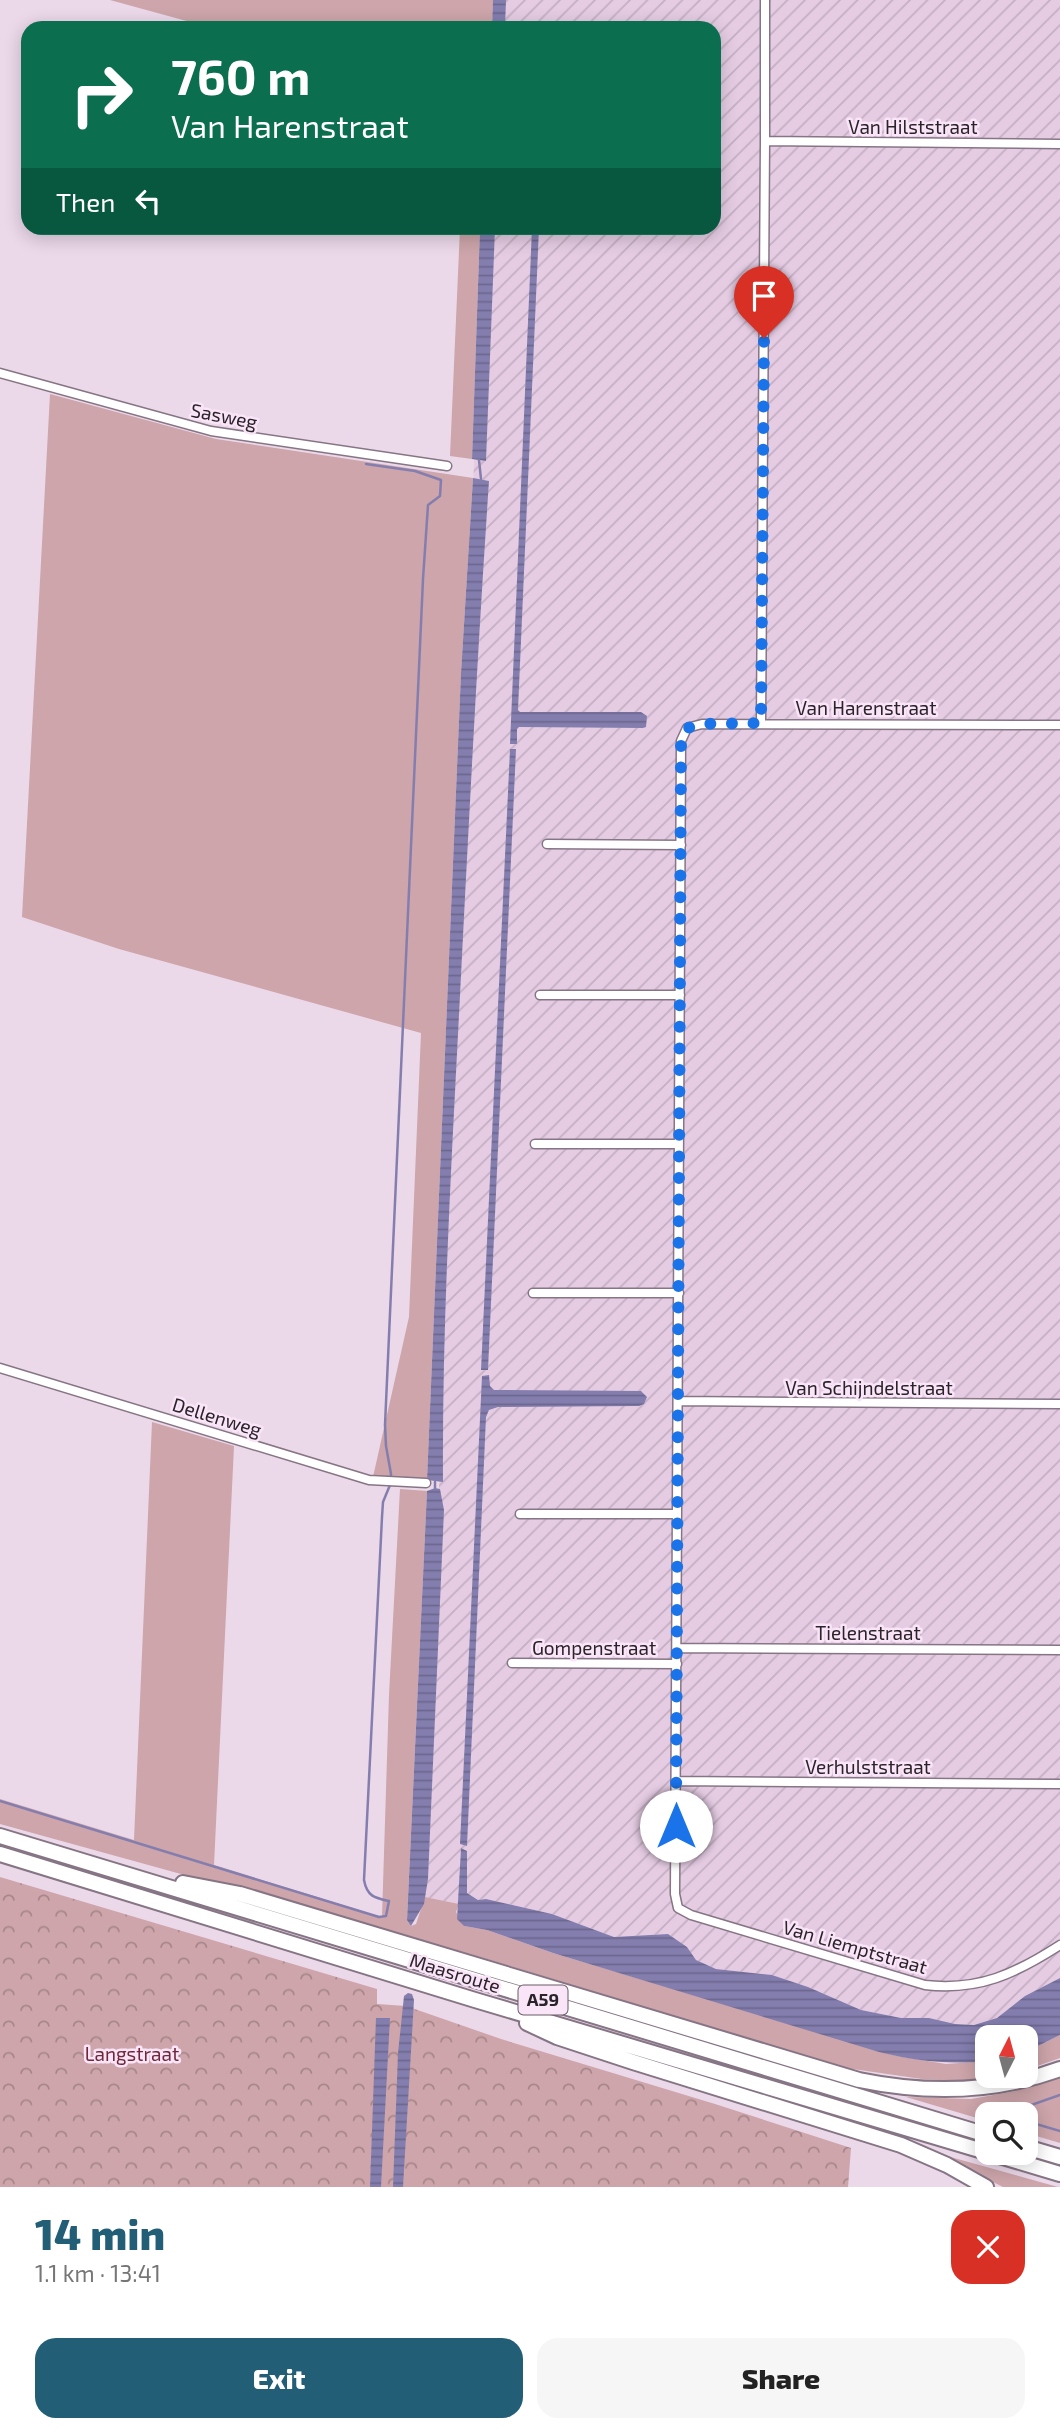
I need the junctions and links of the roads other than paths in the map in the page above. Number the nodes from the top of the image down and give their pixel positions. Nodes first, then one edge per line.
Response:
1 (765, 0) edge
2 (765, 141) junction
3 (1060, 144) edge
4 (0, 373) edge
5 (447, 466) dead end
6 (761, 723) junction
7 (1060, 725) edge
8 (681, 741) joint
9 (547, 844) dead end
10 (681, 845) junction
11 (540, 995) dead end
12 (680, 995) junction
13 (535, 1144) dead end
14 (679, 1144) junction
15 (533, 1293) dead end
16 (678, 1293) junction
17 (0, 1368) edge
18 (678, 1401) junction
19 (1060, 1405) edge
20 (426, 1483) dead end
21 (520, 1514) dead end
22 (677, 1514) junction
23 (677, 1648) junction
24 (1060, 1650) edge
25 (512, 1663) dead end
26 (677, 1664) junction
27 (676, 1781) junction
28 (1060, 1784) edge
29 (0, 1836) edge
30 (0, 1854) edge
31 (100, 1866) junction
32 (678, 1908) joint
33 (1060, 1945) edge
34 (475, 2000) junction
35 (1060, 2069) edge
36 (975, 2131) edge
37 (1038, 2151) edge
38 (1060, 2157) edge
39 (1060, 2175) edge
40 (986, 2187) edge

1 - 2 street
2 - 3 street, Van Hilststraat
2 - 6 street
4 - 5 street, Sasweg
6 - 7 street, Van Harenstraat
6 - 8 street, Van Harenstraat
8 - 10 street, Gompenstraat
9 - 10 street
10 - 12 street, Gompenstraat
11 - 12 street
12 - 14 street, Gompenstraat
13 - 14 street
14 - 16 street, Gompenstraat
15 - 16 street
16 - 18 street, Gompenstraat
17 - 20 street, Dellenweg
18 - 19 street, Van Schijndelstraat
18 - 22 street, Gompenstraat
21 - 22 street
22 - 23 street, Gompenstraat
23 - 24 street, Tielenstraat
23 - 26 street, Gompenstraat
25 - 26 street, Gompenstraat
26 - 27 street, Gompenstraat
27 - 28 street, Verhulststraat
27 - 32 street, Gompenstraat
29 - 31 highway, Maasroute / A59
30 - 34 highway, Maasroute / A59
31 - 35 highway, A59
31 - 36 highway, Maasroute / A59
32 - 33 street, Van Liemptstraat
34 - 39 highway, Maasroute / A59
34 - 40 highway, A59
37 - 38 highway

